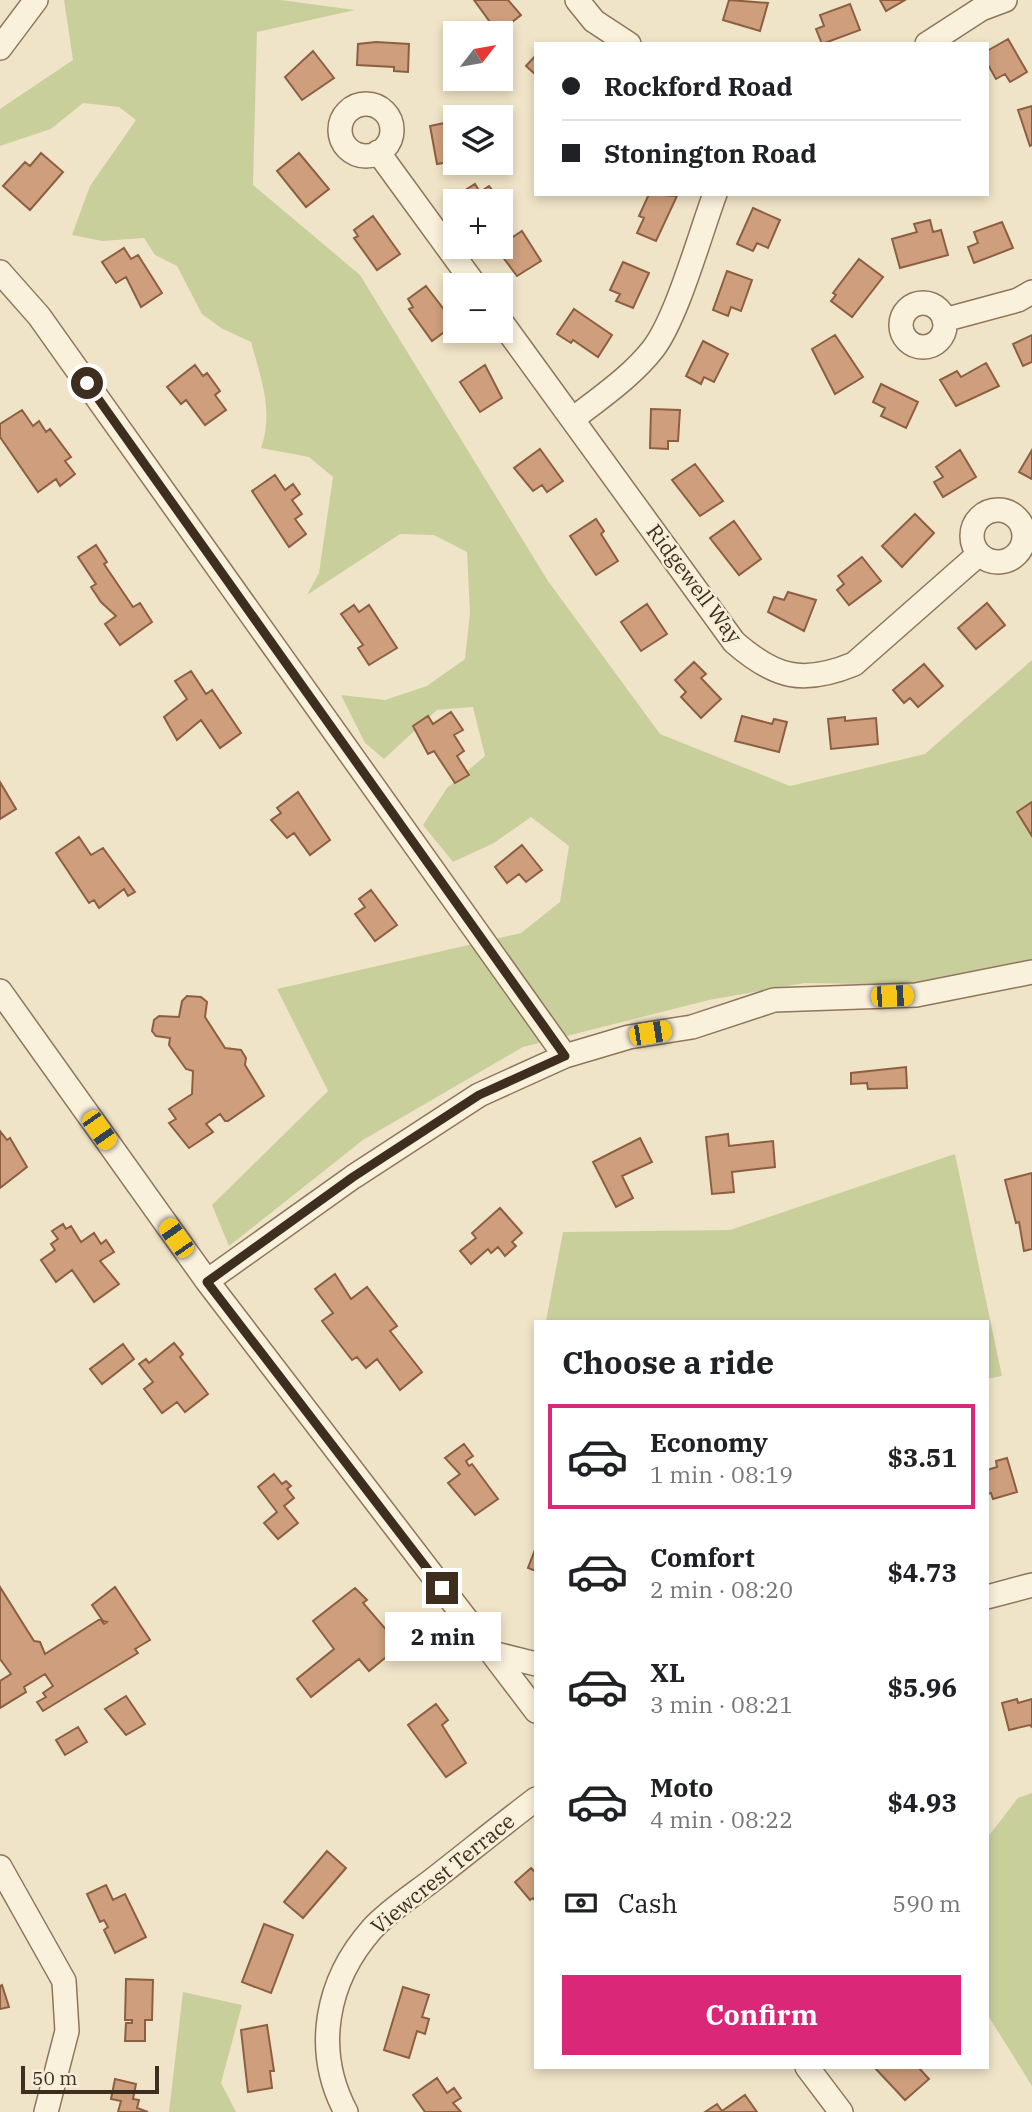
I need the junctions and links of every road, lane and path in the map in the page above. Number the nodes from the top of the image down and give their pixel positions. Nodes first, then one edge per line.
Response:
1 (36, 0) edge
2 (577, 0) edge
3 (1005, 0) edge
4 (626, 42) edge
5 (930, 42) edge
6 (0, 48) edge
7 (378, 152) dead end
8 (714, 196) edge
9 (0, 272) edge
10 (466, 273) edge
11 (1032, 292) edge
12 (944, 320) dead end
13 (513, 338) edge
14 (573, 419) junction
15 (979, 554) dead end
16 (1032, 972) edge
17 (0, 992) edge
18 (565, 1056) junction
19 (207, 1282) junction
20 (1032, 1585) edge
21 (989, 1596) edge
22 (492, 1653) junction
23 (534, 1664) edge
24 (534, 1708) edge
25 (534, 1800) edge
26 (0, 1867) edge
27 (809, 2069) edge
28 (46, 2112) edge
29 (346, 2112) edge
30 (841, 2112) edge

1 - 6 street
2 - 4 street
3 - 5 street
7 - 10 street
8 - 14 street
9 - 18 street
11 - 12 street
13 - 14 street, Ridgewell Way
14 - 15 street, Ridgewell Way
16 - 18 street
17 - 19 street
18 - 19 street
19 - 22 street
20 - 21 street
22 - 23 street
22 - 24 street
25 - 29 street, Viewcrest Terrace
26 - 28 street
27 - 30 street

